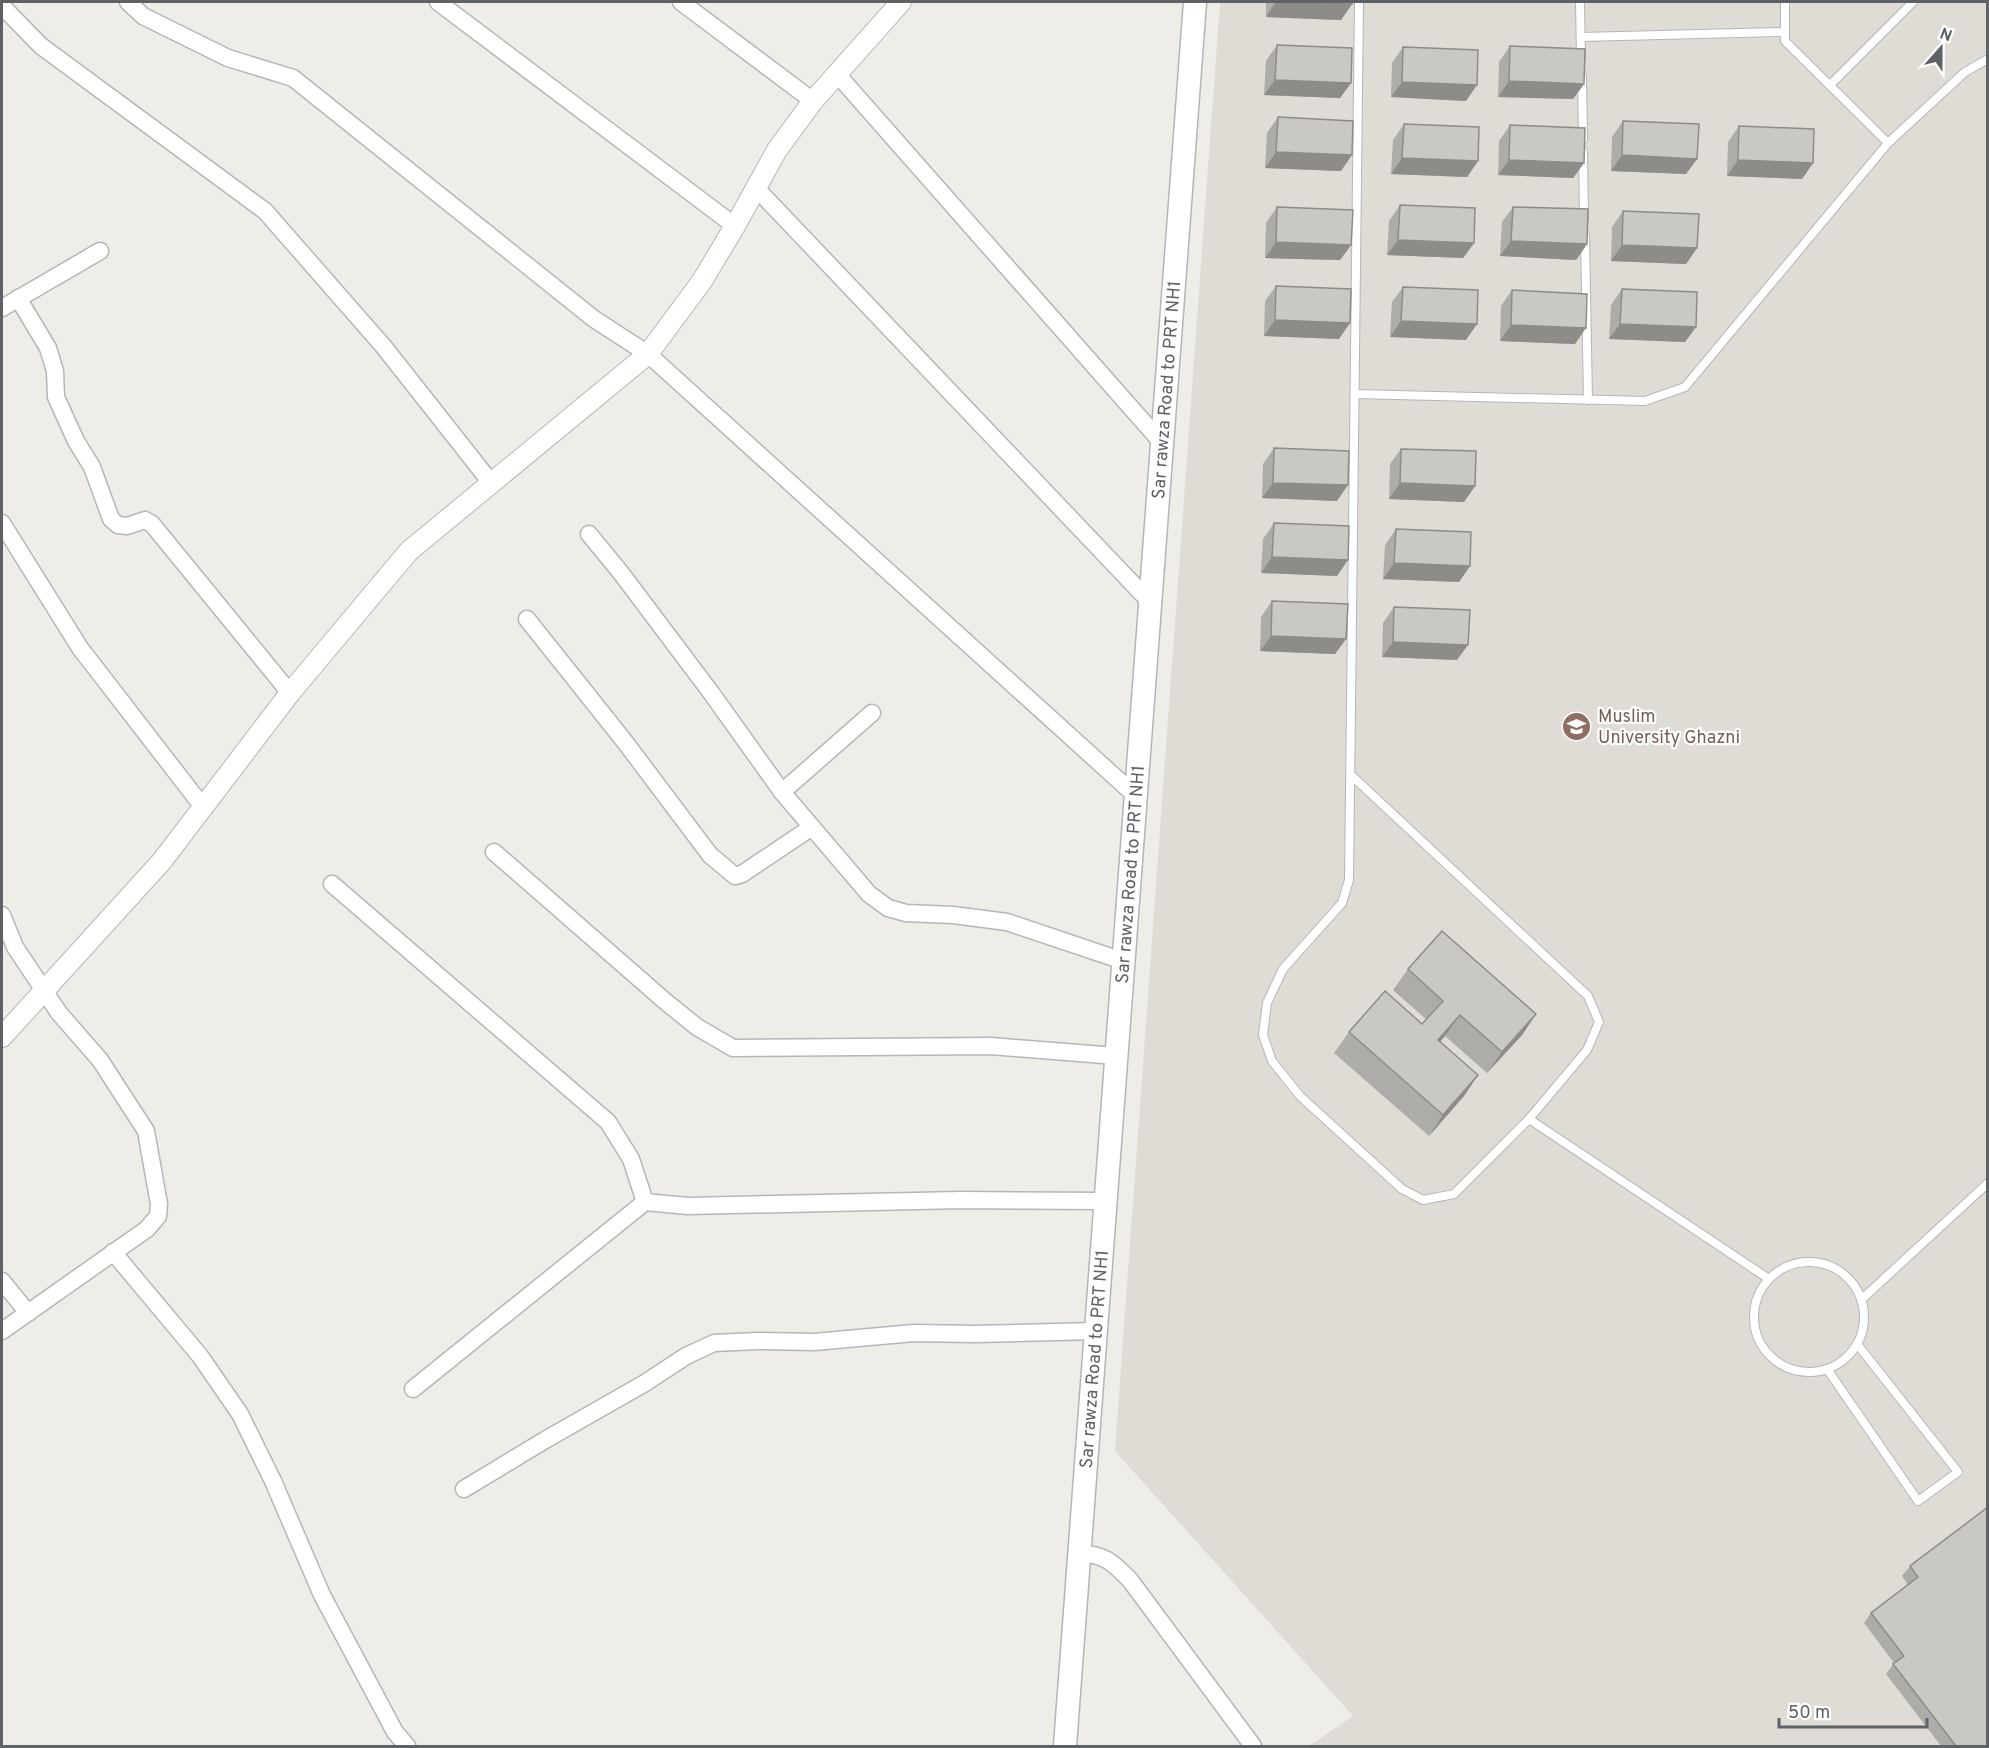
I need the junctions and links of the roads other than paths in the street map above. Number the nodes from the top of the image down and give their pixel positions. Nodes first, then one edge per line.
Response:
1 (128, 2) edge
2 (438, 2) edge
3 (681, 2) edge
4 (901, 2) edge
5 (1195, 2) edge
6 (1359, 2) edge
7 (1580, 2) edge
8 (1785, 2) edge
9 (1913, 2) edge
10 (2, 6) edge
11 (1785, 32) junction
12 (1581, 38) junction
13 (1988, 59) edge
14 (837, 74) junction
15 (1830, 85) junction
16 (813, 101) junction
17 (1888, 143) junction
18 (756, 188) junction
19 (735, 226) junction
20 (100, 250) dead end
21 (18, 298) junction
22 (2, 308) edge
23 (648, 354) junction
24 (1355, 394) junction
25 (1588, 400) junction
26 (1162, 443) junction
27 (492, 484) junction
28 (2, 524) edge
29 (589, 534) dead end
30 (1150, 602) junction
31 (527, 619) dead end
32 (290, 693) junction
33 (872, 713) dead end
34 (1351, 775) junction
35 (782, 792) junction
36 (1136, 796) junction
37 (203, 807) junction
38 (812, 827) junction
39 (494, 852) dead end
40 (332, 884) dead end
41 (2, 915) edge
42 (1124, 961) junction
43 (45, 990) junction
44 (2, 1037) edge
45 (1116, 1056) junction
46 (1529, 1119) junction
47 (1988, 1183) edge
48 (1106, 1201) junction
49 (645, 1202) junction
50 (113, 1252) junction
51 (1769, 1280) junction
52 (2, 1281) edge
53 (1861, 1300) junction
54 (28, 1313) junction
55 (2, 1331) edge
56 (1096, 1331) junction
57 (1857, 1344) junction
58 (1827, 1370) junction
59 (413, 1389) dead end
60 (464, 1489) dead end
61 (1079, 1553) junction
62 (407, 1746) edge
63 (1065, 1746) edge
64 (1253, 1746) edge

1 - 23 street
2 - 19 street
3 - 16 street
4 - 14 street
5 - 26 main road, Sar rawza Road to PRT NH1
6 - 24 lane
7 - 12 lane
8 - 11 lane
9 - 15 lane
10 - 27 street
11 - 12 lane
11 - 15 lane
12 - 25 lane
13 - 17 lane
14 - 16 street
14 - 26 street
15 - 17 lane
16 - 18 street
17 - 25 lane
18 - 19 street
18 - 30 street
19 - 23 street
20 - 21 street
21 - 22 street
21 - 32 street
23 - 27 street
23 - 36 street
24 - 25 lane
24 - 34 lane
26 - 30 main road, Sar rawza Road to PRT NH1
27 - 32 street
28 - 37 street
29 - 35 street
30 - 36 main road, Sar rawza Road to PRT NH1
31 - 38 street
32 - 37 street
33 - 35 street
34 - 46 lane
34 - 46 lane
35 - 38 street
36 - 42 main road, Sar rawza Road to PRT NH1
37 - 43 street
38 - 42 street
39 - 45 street
40 - 49 street
41 - 43 street
42 - 45 main road, Sar rawza Road to PRT NH1
43 - 44 street
43 - 50 street
45 - 48 main road, Sar rawza Road to PRT NH1
46 - 51 lane
47 - 53 lane
48 - 49 street
48 - 56 main road, Sar rawza Road to PRT NH1
49 - 59 street
50 - 54 street
50 - 62 street
51 - 53 lane
51 - 58 lane
52 - 54 street
53 - 57 lane
54 - 55 street
56 - 60 street
56 - 61 main road, Sar rawza Road to PRT NH1
57 - 58 lane
57 - 58 lane
61 - 63 main road, Sar rawza Road to PRT NH1
61 - 64 street

